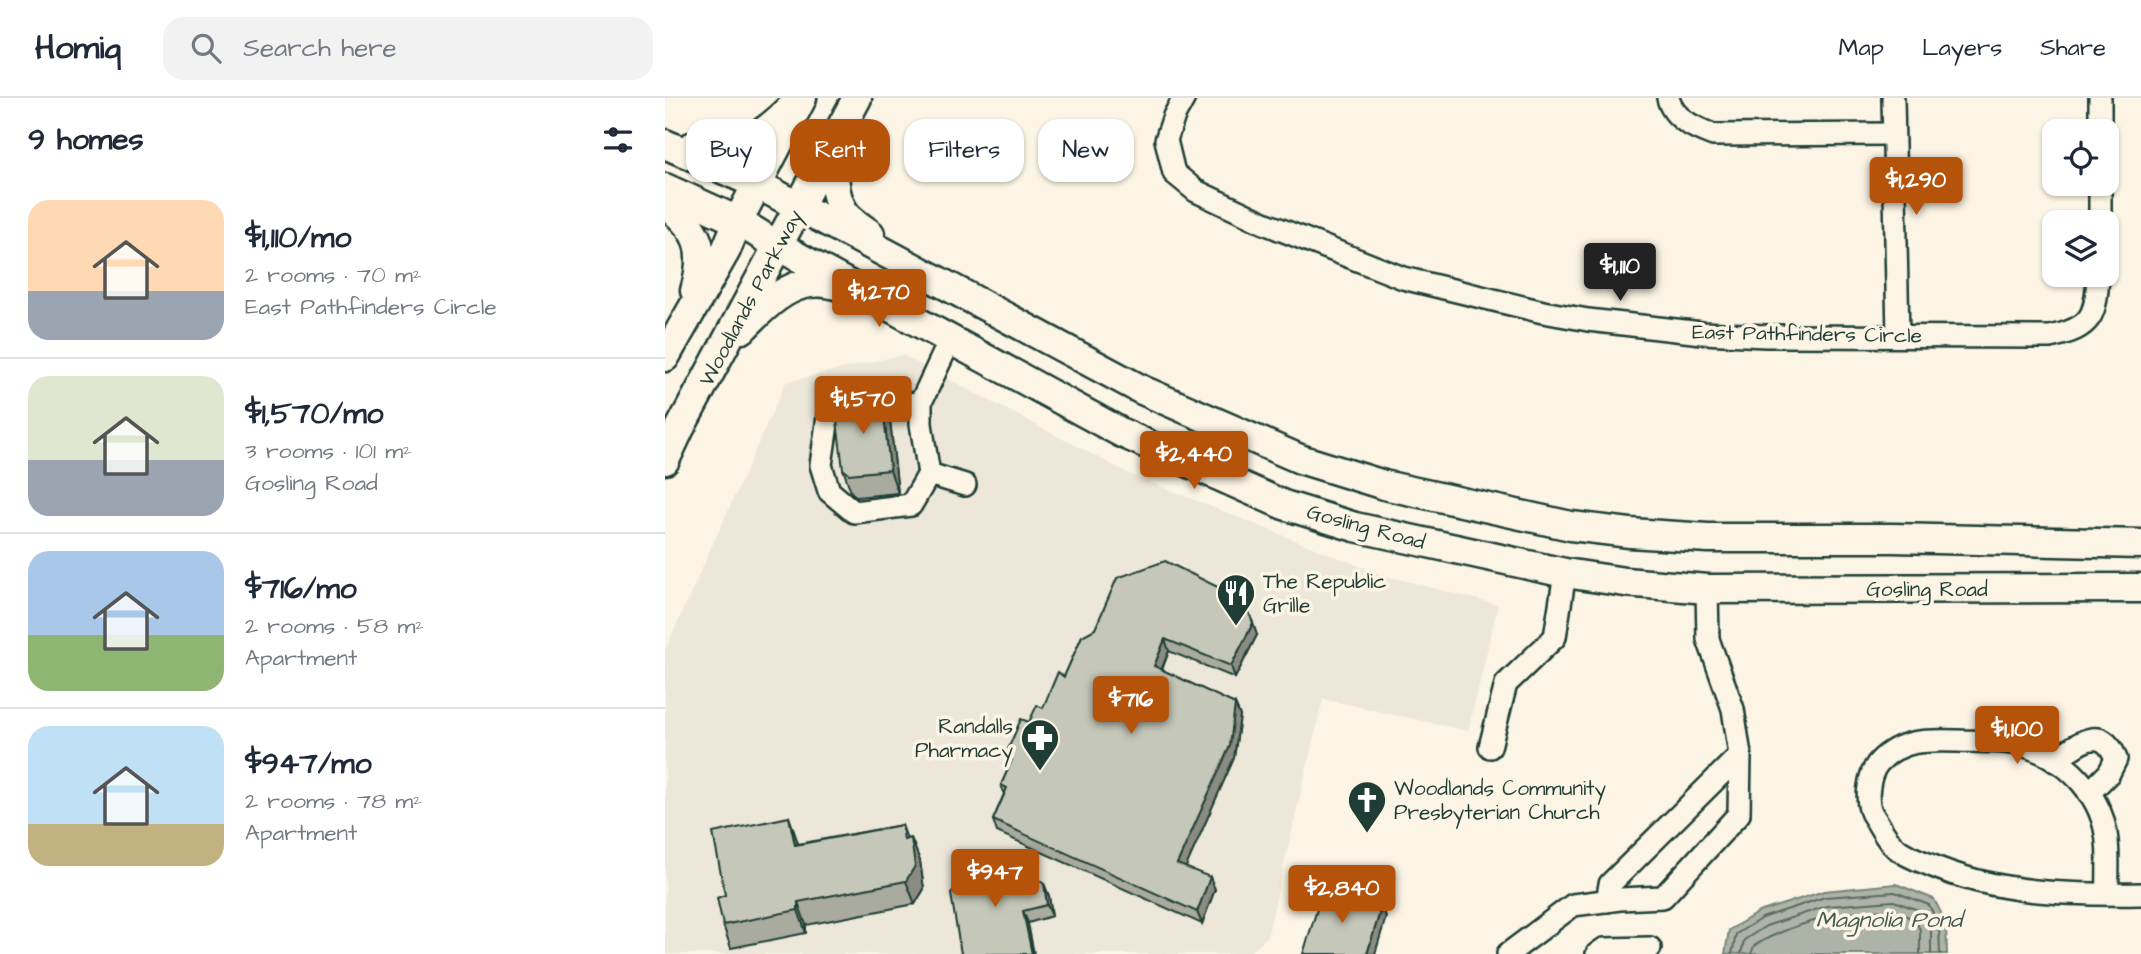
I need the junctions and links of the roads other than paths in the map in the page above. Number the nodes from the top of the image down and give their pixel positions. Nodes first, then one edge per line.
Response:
1 (801, 98) edge
2 (1184, 98) edge
3 (1668, 98) edge
4 (1893, 98) edge
5 (2100, 98) edge
6 (851, 109) edge
7 (2100, 119) edge
8 (1893, 134) junction
9 (665, 143) edge
10 (757, 184) junction
11 (665, 188) edge
12 (665, 203) edge
13 (799, 207) junction
14 (738, 221) junction
15 (778, 247) junction
16 (904, 264) junction
17 (2098, 287) edge
18 (872, 298) junction
19 (689, 314) junction
20 (1898, 336) junction
21 (950, 340) junction
22 (1045, 340) junction
23 (723, 348) junction
24 (665, 357) edge
25 (1021, 380) junction
26 (921, 402) junction
27 (665, 460) edge
28 (929, 474) junction
29 (965, 485) dead end
30 (2141, 544) edge
31 (1565, 573) junction
32 (2141, 588) edge
33 (1707, 589) junction
34 (1490, 747) dead end
35 (1739, 755) junction
36 (2056, 761) junction
37 (2089, 793) junction
38 (2108, 894) junction
39 (2141, 894) edge
40 (1607, 901) junction
41 (1650, 948) dead end
42 (1508, 954) edge
43 (1597, 954) edge

1 - 9 main road
1 - 10 main road
2 - 20 street, East Pathfinders Circle
3 - 8 street
4 - 8 street
5 - 7 street
6 - 13 main road, Woodlands Parkway
6 - 16 main road
8 - 20 street
9 - 10 main road
10 - 13 main road
10 - 14 main road
11 - 14 main road, Gosling Road
12 - 19 main road
13 - 15 main road, Woodlands Parkway
13 - 16 main road
14 - 15 main road, Gosling Road
14 - 19 main road
15 - 18 main road, Gosling Road
15 - 23 main road, Woodlands Parkway
16 - 22 main road
17 - 20 street, East Pathfinders Circle
18 - 21 main road, Gosling Road
18 - 23 main road
19 - 24 main road
21 - 25 main road, Gosling Road
21 - 26 street
22 - 25 main road
22 - 30 main road
23 - 27 main road, Woodlands Parkway
25 - 31 main road, Gosling Road
26 - 28 street
26 - 28 street
28 - 29 street
31 - 33 main road, Gosling Road
31 - 34 street
32 - 33 main road, Gosling Road
33 - 35 street
35 - 40 street
35 - 40 street
36 - 37 street
36 - 37 street
36 - 38 street
37 - 38 street
38 - 39 street
40 - 42 street
41 - 43 street

